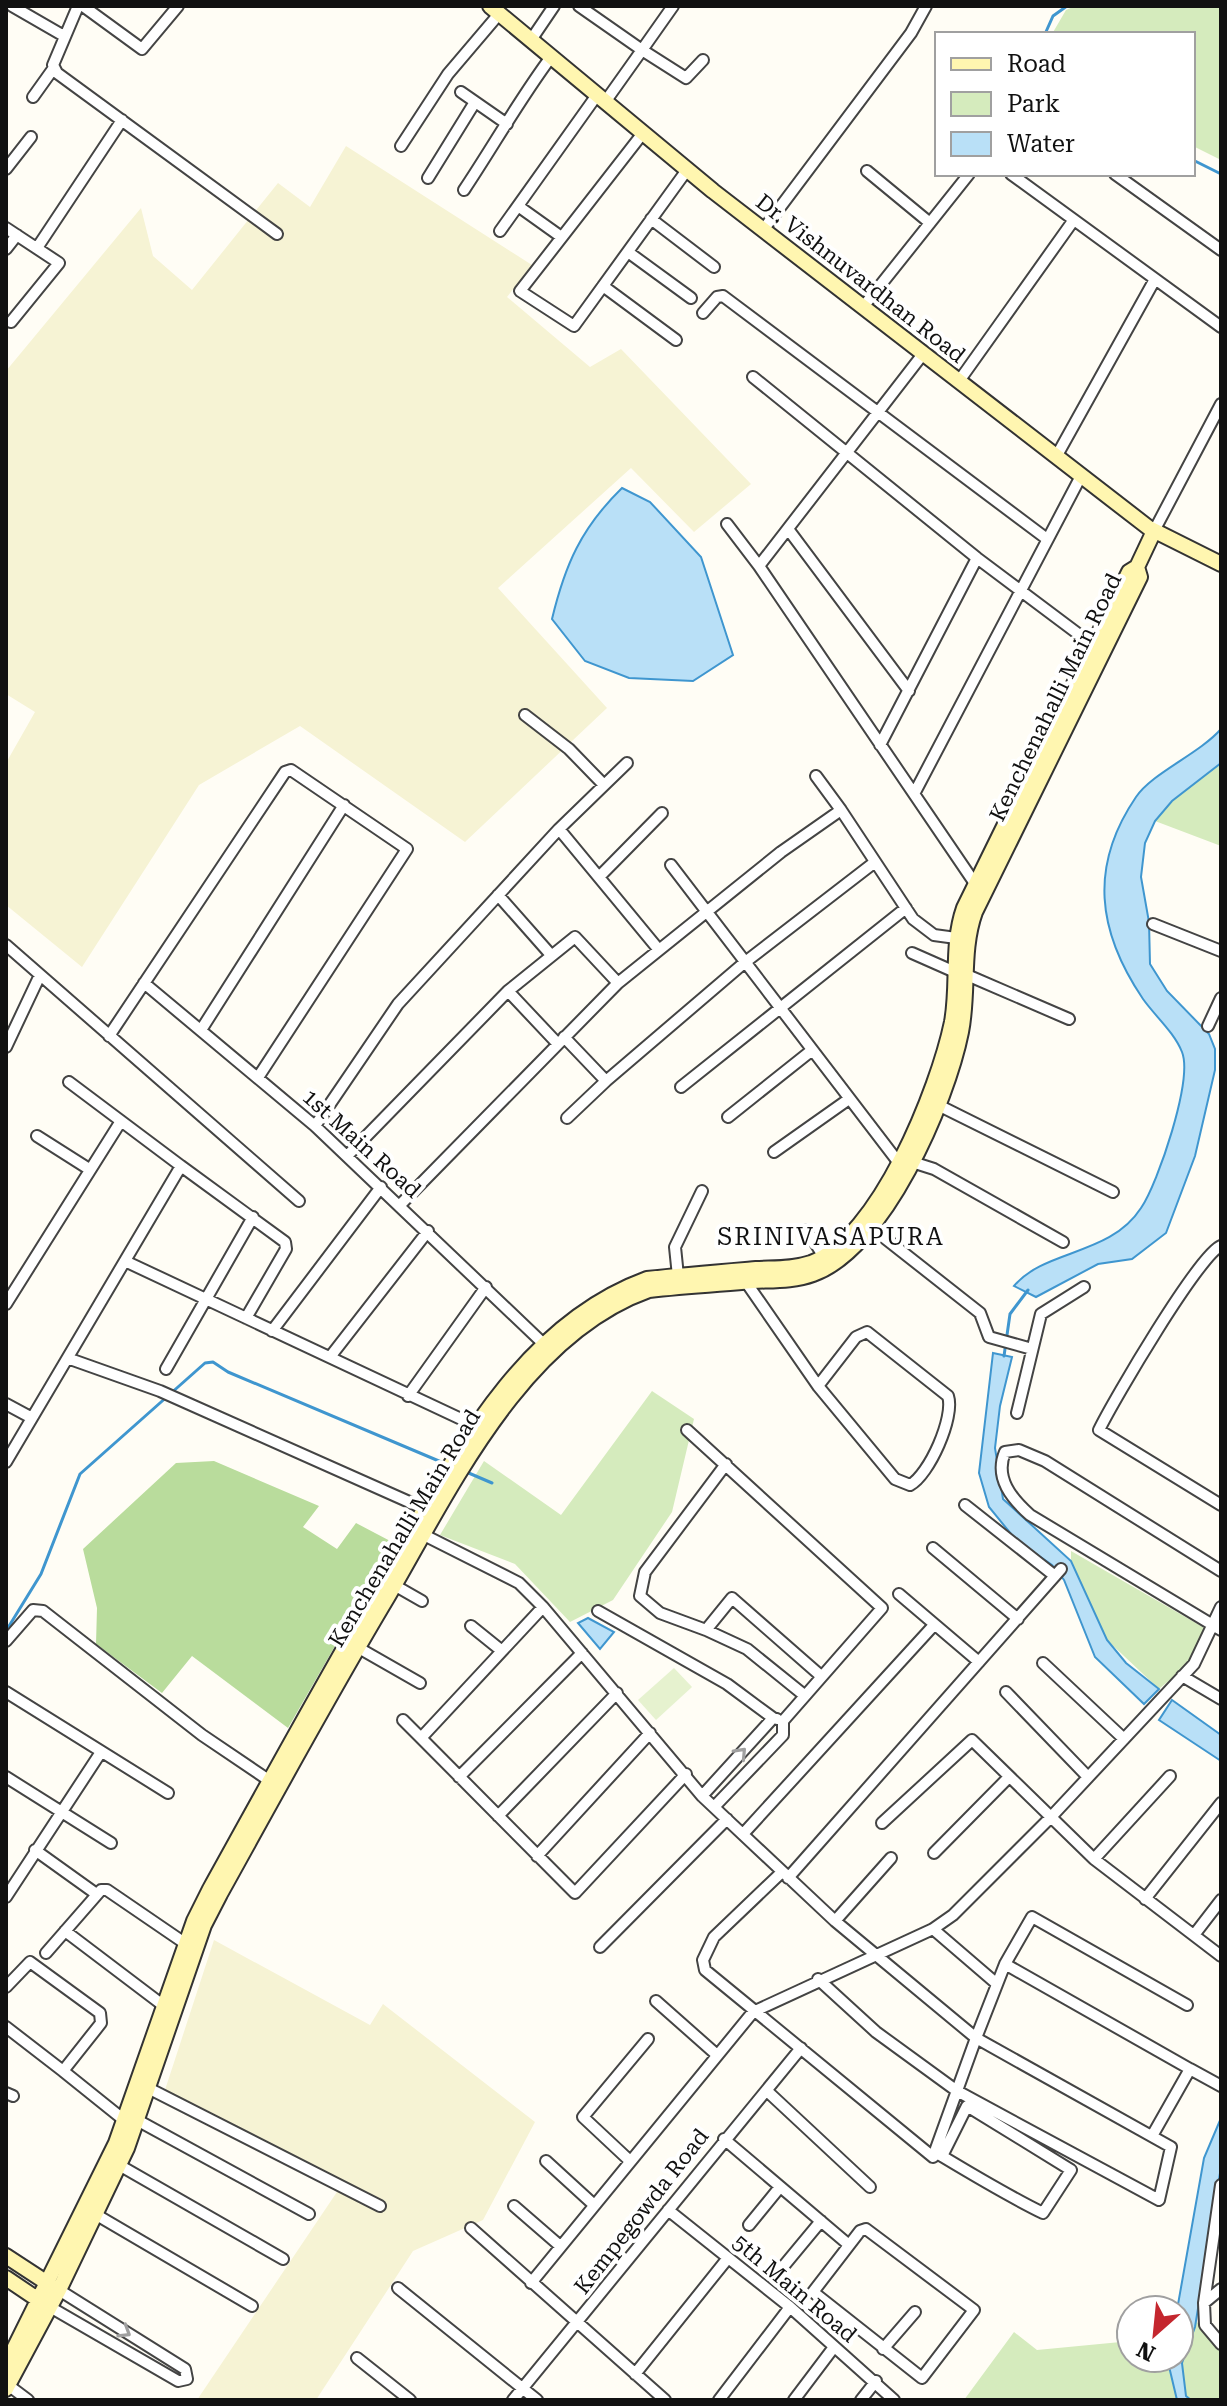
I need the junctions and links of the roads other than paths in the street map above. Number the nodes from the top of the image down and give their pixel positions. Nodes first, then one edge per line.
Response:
1 (12, 6) edge
2 (81, 6) edge
3 (178, 6) edge
4 (554, 6) edge
5 (579, 6) edge
6 (673, 6) edge
7 (926, 6) edge
8 (494, 10) edge
9 (102, 11) edge
10 (64, 36) junction
11 (531, 40) junction
12 (642, 50) junction
13 (551, 57) junction
14 (703, 60) dead end
15 (53, 69) junction
16 (461, 92) dead end
17 (33, 97) dead end
18 (601, 98) junction
19 (475, 102) junction
20 (122, 120) junction
21 (507, 124) junction
22 (643, 133) junction
23 (31, 137) dead end
24 (401, 146) dead end
25 (6, 169) edge
26 (687, 170) junction
27 (867, 171) dead end
28 (967, 176) edge
29 (1014, 176) edge
30 (1118, 176) edge
31 (428, 178) dead end
32 (464, 190) dead end
33 (518, 206) junction
34 (651, 219) junction
35 (1073, 221) junction
36 (930, 223) junction
37 (6, 228) edge
38 (763, 230) junction
39 (500, 231) dead end
40 (277, 234) dead end
41 (17, 235) junction
42 (560, 236) junction
43 (37, 248) junction
44 (6, 249) edge
45 (1221, 250) edge
46 (628, 252) junction
47 (714, 267) dead end
48 (1154, 281) junction
49 (603, 286) junction
50 (691, 298) dead end
51 (863, 307) junction
52 (703, 313) dead end
53 (11, 322) dead end
54 (1221, 327) edge
55 (676, 340) dead end
56 (923, 354) junction
57 (753, 377) dead end
58 (959, 381) junction
59 (1221, 404) edge
60 (876, 412) junction
61 (846, 455) junction
62 (1056, 457) junction
63 (1081, 476) junction
64 (727, 524) dead end
65 (788, 529) junction
66 (1154, 531) junction
67 (1047, 539) junction
68 (977, 558) junction
69 (1221, 564) edge
70 (759, 566) junction
71 (1137, 567) junction
72 (1021, 590) junction
73 (1093, 645) junction
74 (909, 691) junction
75 (525, 715) dead end
76 (880, 745) junction
77 (627, 763) dead end
78 (816, 776) dead end
79 (604, 785) junction
80 (914, 794) junction
81 (344, 805) junction
82 (841, 810) junction
83 (662, 813) dead end
84 (559, 829) junction
85 (875, 862) junction
86 (671, 865) dead end
87 (599, 877) junction
88 (979, 889) junction
89 (498, 895) junction
90 (906, 908) junction
91 (706, 912) junction
92 (1153, 924) dead end
93 (956, 938) junction
94 (6, 946) edge
95 (659, 950) junction
96 (1221, 951) edge
97 (912, 953) dead end
98 (551, 955) junction
99 (744, 963) junction
100 (961, 974) junction
101 (40, 975) junction
102 (144, 983) junction
103 (618, 983) junction
104 (508, 991) junction
105 (1221, 998) edge
106 (778, 1007) junction
107 (1069, 1019) dead end
108 (1208, 1026) dead end
109 (201, 1030) junction
110 (109, 1036) junction
111 (560, 1040) junction
112 (6, 1047) edge
113 (811, 1051) junction
114 (259, 1076) junction
115 (606, 1081) junction
116 (69, 1082) dead end
117 (681, 1087) dead end
118 (849, 1099) junction
119 (936, 1104) junction
120 (728, 1117) dead end
121 (567, 1118) dead end
122 (121, 1121) junction
123 (315, 1126) junction
124 (37, 1136) dead end
125 (774, 1152) dead end
126 (347, 1156) junction
127 (905, 1165) junction
128 (181, 1166) junction
129 (89, 1169) junction
130 (381, 1187) junction
131 (702, 1191) dead end
132 (1113, 1192) dead end
133 (299, 1201) dead end
134 (400, 1205) junction
135 (253, 1217) junction
136 (872, 1228) junction
137 (807, 1230) dead end
138 (428, 1231) junction
139 (1063, 1242) dead end
140 (1221, 1246) edge
141 (824, 1257) junction
142 (127, 1262) junction
143 (678, 1276) junction
144 (746, 1282) junction
145 (486, 1287) junction
146 (1084, 1287) dead end
147 (208, 1301) junction
148 (6, 1304) edge
149 (246, 1318) junction
150 (272, 1331) junction
151 (548, 1348) junction
152 (1032, 1349) junction
153 (330, 1357) junction
154 (70, 1359) junction
155 (166, 1369) dead end
156 (818, 1386) junction
157 (408, 1396) junction
158 (6, 1404) edge
159 (1017, 1413) dead end
160 (32, 1418) junction
161 (476, 1426) junction
162 (687, 1430) dead end
163 (6, 1462) edge
164 (726, 1464) junction
165 (965, 1505) dead end
166 (1221, 1505) edge
167 (425, 1509) junction
168 (419, 1532) junction
169 (933, 1548) dead end
170 (1221, 1571) edge
171 (394, 1585) junction
172 (899, 1594) dead end
173 (422, 1601) dead end
174 (543, 1607) junction
175 (1221, 1607) edge
176 (598, 1611) dead end
177 (1018, 1619) junction
178 (934, 1625) junction
179 (471, 1626) dead end
180 (1217, 1627) edge
181 (706, 1630) junction
182 (6, 1641) edge
183 (357, 1647) junction
184 (502, 1651) junction
185 (582, 1653) junction
186 (979, 1662) junction
187 (1043, 1663) dead end
188 (821, 1676) junction
189 (1182, 1676) junction
190 (420, 1683) dead end
191 (6, 1692) edge
192 (1006, 1692) dead end
193 (617, 1693) junction
194 (804, 1695) junction
195 (1221, 1699) edge
196 (403, 1720) dead end
197 (778, 1720) junction
198 (650, 1733) junction
199 (421, 1738) junction
200 (1124, 1739) junction
201 (101, 1752) junction
202 (686, 1774) junction
203 (1170, 1776) dead end
204 (6, 1777) edge
205 (459, 1777) junction
206 (1009, 1777) junction
207 (1088, 1777) junction
208 (270, 1781) junction
209 (168, 1793) dead end
210 (702, 1796) junction
211 (1221, 1803) edge
212 (714, 1807) junction
213 (59, 1813) junction
214 (498, 1816) junction
215 (1051, 1817) junction
216 (727, 1819) junction
217 (882, 1823) dead end
218 (743, 1834) junction
219 (111, 1843) dead end
220 (35, 1850) junction
221 (934, 1853) dead end
222 (537, 1856) junction
223 (891, 1858) dead end
224 (1094, 1859) junction
225 (785, 1875) junction
226 (95, 1893) junction
227 (6, 1897) edge
228 (1145, 1899) junction
229 (1221, 1900) edge
230 (835, 1921) junction
231 (933, 1929) junction
232 (65, 1931) junction
233 (1194, 1935) junction
234 (186, 1944) junction
235 (600, 1947) dead end
236 (46, 1953) dead end
237 (875, 1955) junction
238 (1221, 1956) edge
239 (1005, 1964) junction
240 (818, 1979) junction
241 (997, 1984) junction
242 (6, 1987) edge
243 (656, 2001) dead end
244 (1187, 2005) dead end
245 (164, 2006) junction
246 (753, 2012) junction
247 (6, 2027) edge
248 (976, 2038) junction
249 (648, 2039) dead end
250 (801, 2048) junction
251 (717, 2055) junction
252 (1190, 2069) junction
253 (63, 2071) junction
254 (1221, 2086) edge
255 (148, 2088) junction
256 (767, 2091) junction
257 (957, 2091) junction
258 (130, 2120) junction
259 (1152, 2136) junction
260 (724, 2139) junction
261 (938, 2154) junction
262 (546, 2161) dead end
263 (630, 2161) junction
264 (119, 2165) junction
265 (1221, 2185) edge
266 (780, 2187) junction
267 (870, 2187) dead end
268 (593, 2204) junction
269 (380, 2206) dead end
270 (514, 2206) dead end
271 (668, 2210) junction
272 (95, 2214) junction
273 (309, 2214) dead end
274 (821, 2221) junction
275 (1218, 2222) edge
276 (749, 2225) dead end
277 (471, 2228) dead end
278 (559, 2245) junction
279 (849, 2245) junction
280 (6, 2256) edge
281 (728, 2258) junction
282 (283, 2259) dead end
283 (782, 2268) dead end
284 (6, 2278) edge
285 (531, 2283) junction
286 (54, 2288) junction
287 (398, 2288) dead end
288 (1221, 2289) edge
289 (1204, 2303) junction
290 (45, 2304) junction
291 (252, 2306) dead end
292 (790, 2307) junction
293 (915, 2312) dead end
294 (577, 2324) junction
295 (1221, 2344) edge
296 (834, 2347) junction
297 (883, 2349) junction
298 (357, 2358) dead end
299 (6, 2365) edge
300 (635, 2374) junction
301 (876, 2381) junction
302 (7, 2387) edge
303 (522, 2389) junction
304 (28, 2400) edge
305 (410, 2400) edge
306 (513, 2400) edge
307 (537, 2400) edge
308 (665, 2400) edge
309 (719, 2400) edge
310 (794, 2400) edge
311 (861, 2400) edge
312 (894, 2400) edge

1 - 10 street
2 - 9 street
2 - 10 street
3 - 9 street
4 - 11 street
5 - 12 street
6 - 12 street
7 - 38 street
8 - 11 main road, Dr. Vishnuvardhan Road
8 - 24 street
10 - 15 street
11 - 13 main road, Dr. Vishnuvardhan Road
12 - 14 street
12 - 18 street
13 - 18 main road, Dr. Vishnuvardhan Road
13 - 21 street
15 - 17 street
15 - 20 street
16 - 19 street
18 - 22 main road, Dr. Vishnuvardhan Road
18 - 33 street
19 - 21 street
19 - 31 street
20 - 40 street
20 - 43 street
21 - 32 street
22 - 26 main road, Dr. Vishnuvardhan Road
22 - 42 street
23 - 25 street
26 - 34 street
26 - 38 main road, Dr. Vishnuvardhan Road
27 - 36 street
28 - 36 street
29 - 35 street
30 - 45 street
33 - 39 street
33 - 42 street
34 - 46 street
34 - 47 street
35 - 48 street
35 - 58 street
36 - 51 street
37 - 41 street
38 - 51 main road, Dr. Vishnuvardhan Road
41 - 43 street
41 - 44 street
42 - 49 street
43 - 53 street
46 - 49 street
46 - 50 street
48 - 54 street
48 - 62 street
49 - 55 street
51 - 56 main road, Dr. Vishnuvardhan Road
52 - 60 street
56 - 58 main road, Dr. Vishnuvardhan Road
56 - 60 street
57 - 61 street
58 - 62 main road, Dr. Vishnuvardhan Road
59 - 66 street
60 - 61 street
60 - 67 street
61 - 65 street
61 - 68 street
62 - 63 main road, Dr. Vishnuvardhan Road
63 - 66 main road, Dr. Vishnuvardhan Road
63 - 67 street
64 - 70 street
65 - 70 street
65 - 74 street
66 - 69 main road, Dr. Vishnuvardhan Road
66 - 71 main road
67 - 72 street
68 - 72 street
68 - 74 street
70 - 76 street
71 - 73 main road, Kenchenahalli Main Road
71 - 88 main road, Kenchenahalli Main Road
72 - 73 street
72 - 80 street
73 - 88 main road, Kenchenahalli Main Road
74 - 76 street
75 - 79 street
76 - 80 street
77 - 79 street
78 - 82 street
79 - 84 street
80 - 88 street
81 - 102 street
81 - 109 street
81 - 114 street
82 - 85 street
82 - 91 street
83 - 87 street
84 - 87 street
84 - 89 street
85 - 90 street
85 - 99 street
86 - 91 street
87 - 95 street
88 - 93 main road, Kenchenahalli Main Road
88 - 100 main road, Kenchenahalli Main Road
89 - 98 street
89 - 123 street
90 - 93 street
90 - 106 street
91 - 95 street
91 - 99 street
92 - 96 street
93 - 100 main road, Kenchenahalli Main Road
94 - 101 street
95 - 103 street
97 - 100 street
98 - 103 street
98 - 104 street
99 - 106 street
99 - 115 street
100 - 107 street
100 - 119 main road, Kenchenahalli Main Road
100 - 127 main road, Kenchenahalli Main Road
101 - 110 street
101 - 112 street
102 - 109 street, 1st Main Road
102 - 110 street
103 - 111 street
104 - 111 street
104 - 126 street
105 - 108 street
106 - 113 street
106 - 117 street
109 - 114 street, 1st Main Road
110 - 133 street
111 - 115 street
111 - 134 street
113 - 118 street
113 - 120 street
114 - 123 street, 1st Main Road
115 - 121 street
116 - 122 street
118 - 125 street
118 - 127 street
119 - 127 main road, Kenchenahalli Main Road
119 - 132 street
122 - 128 street
122 - 129 street
123 - 126 street, 1st Main Road
124 - 129 street
126 - 130 street, 1st Main Road
127 - 136 main road, Kenchenahalli Main Road
127 - 139 street
127 - 141 main road, Kenchenahalli Main Road
128 - 135 street
128 - 142 street
129 - 148 street
130 - 134 street, 1st Main Road
130 - 150 street
131 - 143 street
134 - 138 street, 1st Main Road
135 - 147 street
135 - 149 street
136 - 144 main road, Kenchenahalli Main Road
136 - 152 street
137 - 141 street
138 - 145 street, 1st Main Road
138 - 153 street
140 - 166 street
141 - 143 main road, Kenchenahalli Main Road
142 - 147 street
142 - 154 street
143 - 151 main road, Kenchenahalli Main Road
144 - 151 main road, Kenchenahalli Main Road
144 - 156 street
145 - 151 street, 1st Main Road
145 - 157 street
146 - 152 street
147 - 149 street
147 - 155 street
149 - 150 street
150 - 153 street
151 - 161 main road, Kenchenahalli Main Road
151 - 168 main road, Kenchenahalli Main Road
152 - 159 street
153 - 157 street
154 - 160 street
154 - 167 street
156 - 156 street
157 - 161 street
158 - 160 street
160 - 163 street
161 - 167 main road, Kenchenahalli Main Road
162 - 164 street
164 - 181 street
164 - 188 street
165 - 177 street
167 - 168 main road, Kenchenahalli Main Road
168 - 171 main road, Kenchenahalli Main Road
168 - 174 street
168 - 208 main road, Kenchenahalli Main Road
169 - 177 street
170 - 180 street
171 - 173 street
171 - 183 main road, Kenchenahalli Main Road
172 - 178 street
174 - 184 street
174 - 185 street
175 - 180 street
176 - 197 street
177 - 186 street
178 - 186 street
178 - 218 street
179 - 184 street
180 - 189 street
181 - 188 street
181 - 194 street
182 - 208 street
183 - 190 street
183 - 255 main road, Kenchenahalli Main Road
184 - 199 street
185 - 193 street
185 - 205 street
186 - 225 street
187 - 200 street
188 - 194 street
189 - 195 street
189 - 200 street
191 - 201 street
192 - 207 street
193 - 198 street
193 - 214 street
194 - 197 street
196 - 199 street
210 -> 197 street
197 - 212 street
198 - 202 street
198 - 222 street
199 - 205 street
200 - 207 street
201 - 209 street
201 - 213 street
202 - 210 street
202 - 222 street
203 - 224 street
204 - 213 street
205 - 214 street
206 - 215 street
206 - 217 street
206 - 221 street
207 - 215 street
208 - 234 main road, Kenchenahalli Main Road
210 - 212 street
211 - 228 street
212 - 216 street
213 - 219 street
213 - 220 street
214 - 222 street
215 - 224 street
215 - 231 street
216 - 218 street
216 - 235 street
218 - 225 street
220 - 226 street
220 - 227 street
223 - 230 street
224 - 228 street
225 - 230 street
225 - 246 street
226 - 232 street
226 - 234 street
228 - 233 street
229 - 233 street
230 - 237 street
231 - 237 street
231 - 241 street
232 - 236 street
232 - 245 street
233 - 238 street
234 - 245 main road, Kenchenahalli Main Road
237 - 240 street
237 - 248 street
239 - 241 street
239 - 244 street
239 - 252 street
240 - 246 street
240 - 257 street
241 - 248 street
242 - 253 street
243 - 251 street
245 - 258 main road, Kenchenahalli Main Road
246 - 250 street
246 - 251 street
247 - 253 street
248 - 257 street
248 - 259 street
249 - 263 street
250 - 256 street, Kempegowda Road
250 - 261 street
251 - 263 street
252 - 254 street
252 - 259 street
253 - 258 street
255 - 258 main road, Kenchenahalli Main Road
255 - 269 street
256 - 260 street, Kempegowda Road
256 - 267 street
257 - 259 street
257 - 261 street
258 - 264 main road, Kenchenahalli Main Road
258 - 273 street
258 - 286 main road, Kenchenahalli Main Road
260 - 266 street
260 - 271 street, Kempegowda Road
261 - 261 street
262 - 268 street
263 - 268 street
264 - 272 main road, Kenchenahalli Main Road
264 - 282 street
265 - 275 street
266 - 274 street
266 - 276 street
268 - 278 street
270 - 278 street
271 - 281 street, 5th Main Road
271 - 294 street, Kempegowda Road
272 - 286 main road, Kenchenahalli Main Road
272 - 291 street
274 - 279 street
274 - 283 street
275 - 289 street
277 - 285 street
278 - 285 street
279 - 297 street
279 - 297 street
280 - 286 main road
281 - 292 street, 5th Main Road
281 - 300 street
284 - 290 main road
285 - 294 street
286 - 290 main road, Kenchenahalli Main Road
286 -> 290 street
287 - 303 street
288 - 289 street
289 - 295 street
290 - 299 main road, Kenchenahalli Main Road
290 - 302 main road, Kenchenahalli Main Road
292 - 296 street, 5th Main Road
292 - 309 street
293 - 297 street
294 - 300 street
294 - 303 street, Kempegowda Road
296 - 301 street, 5th Main Road
296 - 310 street
298 - 305 street
300 - 308 street
301 - 311 street
301 - 312 street, 5th Main Road
302 - 304 street
303 - 306 street, Kempegowda Road
303 - 307 street

